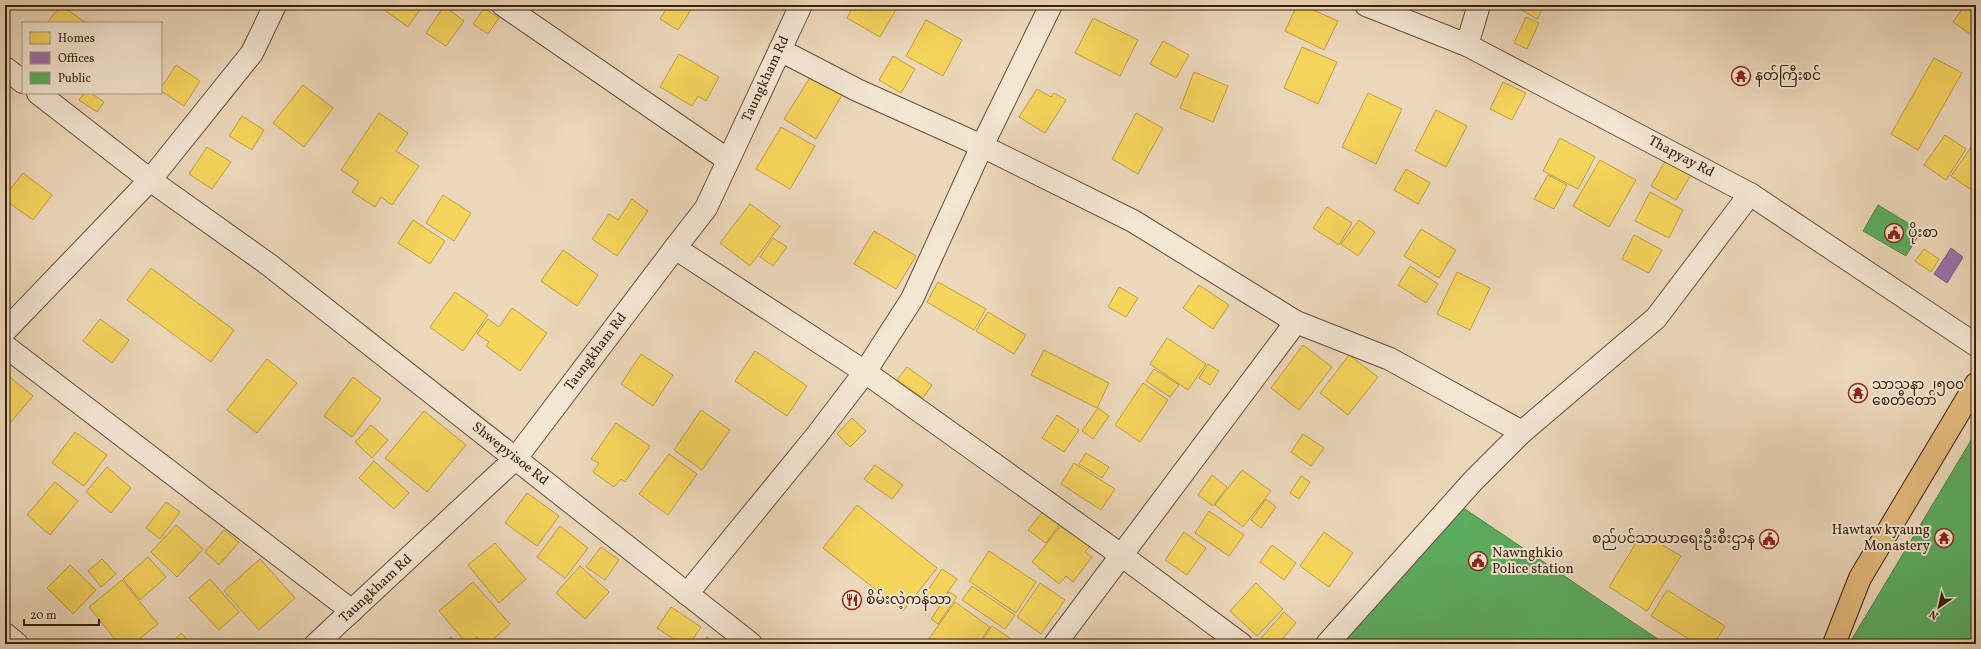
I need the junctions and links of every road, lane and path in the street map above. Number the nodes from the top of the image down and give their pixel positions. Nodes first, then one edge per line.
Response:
1 (275, 5) edge
2 (503, 5) edge
3 (801, 5) edge
4 (1051, 5) edge
5 (1366, 5) edge
6 (1479, 5) edge
7 (1467, 45) junction
8 (780, 50) junction
9 (5, 68) edge
10 (22, 81) edge
11 (39, 94) edge
12 (982, 146) junction
13 (728, 160) junction
14 (150, 180) junction
15 (1750, 194) junction
16 (675, 248) junction
17 (1296, 322) junction
18 (5, 331) edge
19 (1976, 345) edge
20 (5, 346) edge
21 (865, 372) junction
22 (1976, 384) edge
23 (1522, 432) junction
24 (516, 458) junction
25 (1121, 555) junction
26 (687, 594) junction
27 (352, 611) junction
28 (5, 634) edge
29 (17, 644) edge
30 (316, 644) edge
31 (751, 644) edge
32 (1055, 644) edge
33 (1241, 644) edge
34 (1327, 644) edge
35 (1834, 644) edge

1 - 14 street
2 - 13 street
3 - 8 street, Taungkham Rd
4 - 12 street
5 - 7 street, Thapyay Rd
6 - 7 street
7 - 15 street, Thapyay Rd
8 - 12 street
8 - 13 street, Taungkham Rd
9 - 10 street
11 - 14 street, Shwepyisoe Rd
12 - 17 street
12 - 21 street
13 - 16 street, Taungkham Rd
14 - 18 street
14 - 24 street, Shwepyisoe Rd
15 - 19 street, Thapyay Rd
15 - 23 street
16 - 21 street
16 - 24 street, Taungkham Rd
17 - 23 street
17 - 25 street
20 - 27 street
21 - 25 street
21 - 26 street
22 - 35 highway
23 - 34 street
24 - 26 street, Shwepyisoe Rd
24 - 27 street, Taungkham Rd
25 - 32 street
25 - 33 street
26 - 31 street, Shwepyisoe Rd
27 - 30 street, Taungkham Rd
28 - 29 street

